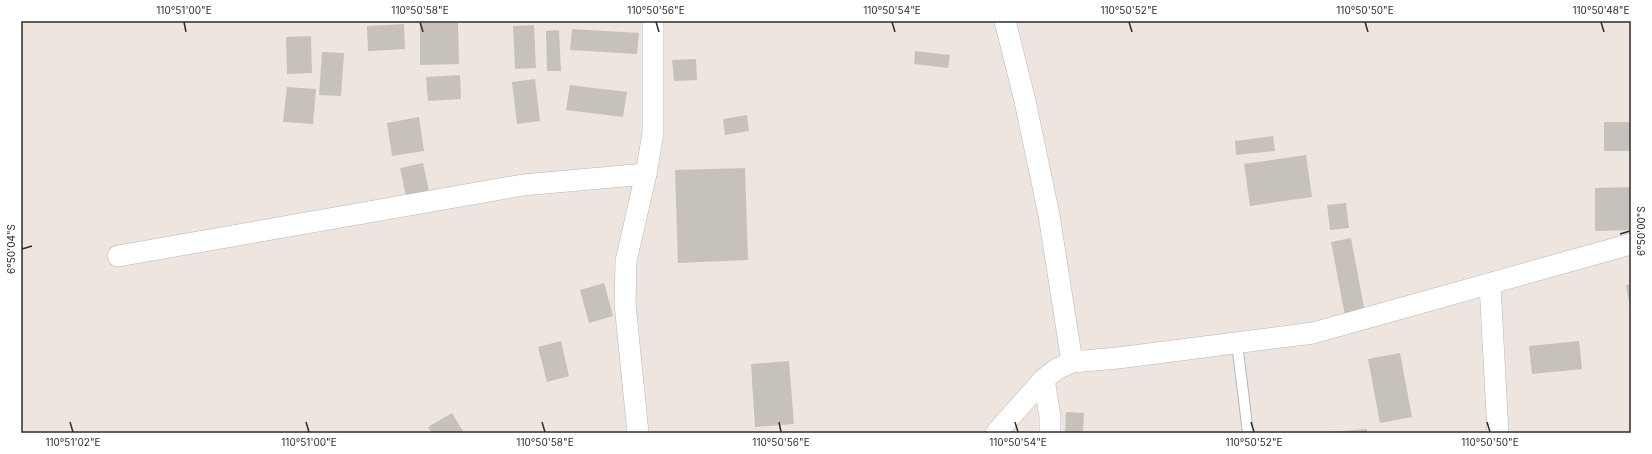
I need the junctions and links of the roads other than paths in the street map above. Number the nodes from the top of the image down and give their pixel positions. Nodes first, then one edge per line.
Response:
1 (652, 21) edge
2 (1005, 21) edge
3 (646, 174) junction
4 (1631, 244) edge
5 (118, 256) dead end
6 (1490, 285) junction
7 (1237, 343) junction
8 (1072, 362) junction
9 (1044, 378) junction
10 (638, 433) edge
11 (996, 433) edge
12 (1050, 433) edge
13 (1248, 433) edge
14 (1498, 433) edge

1 - 3 street
2 - 8 street
3 - 5 street
3 - 10 street
4 - 6 street
6 - 7 street
6 - 14 street
7 - 8 street
7 - 13 lane
8 - 9 street
9 - 11 street
9 - 12 street

